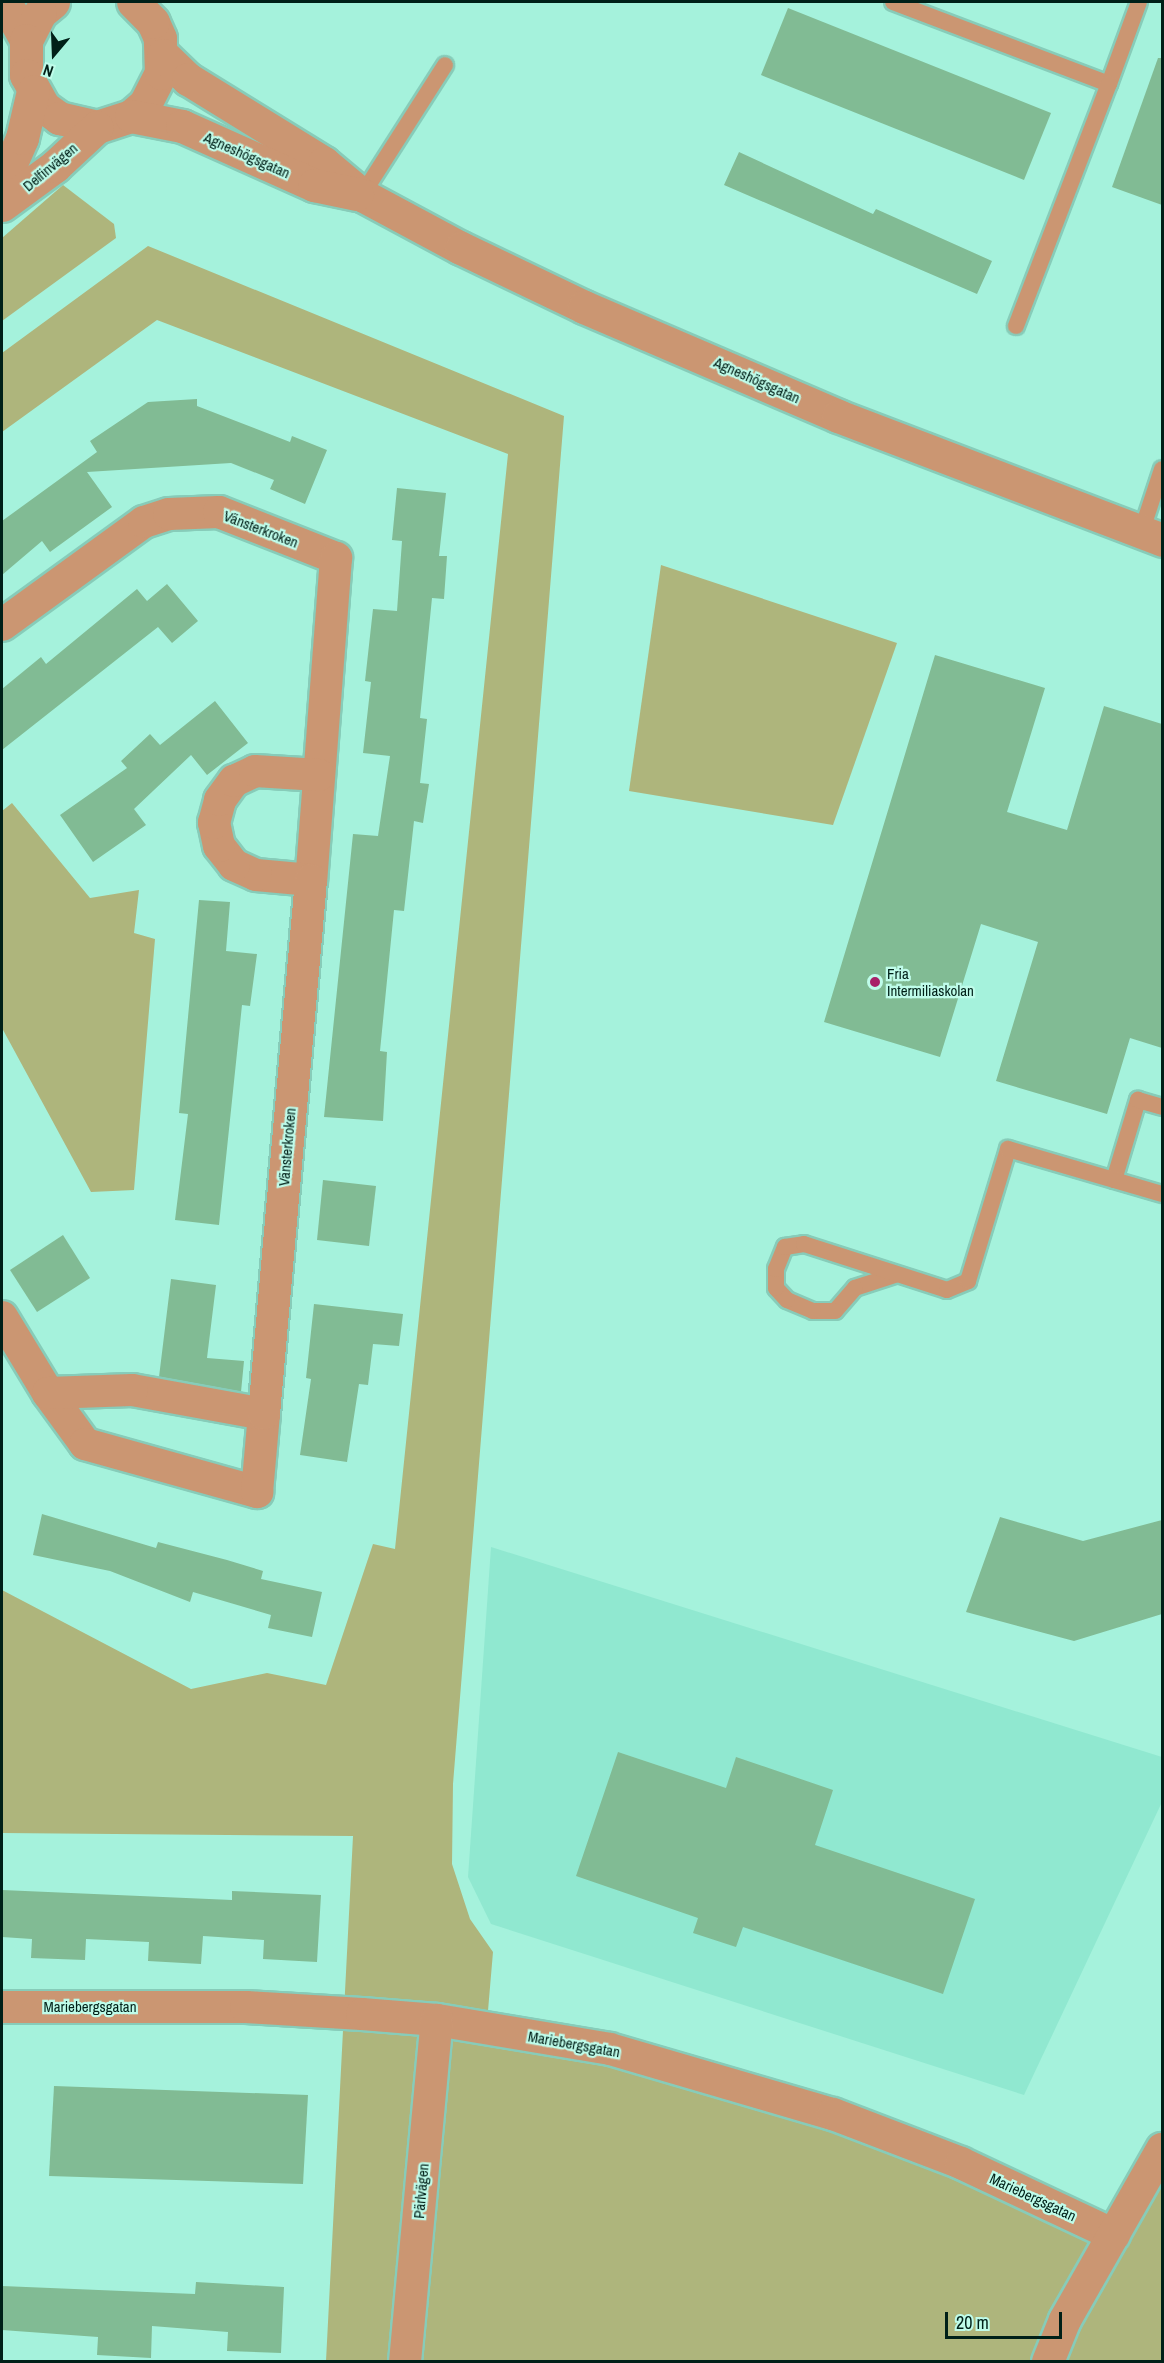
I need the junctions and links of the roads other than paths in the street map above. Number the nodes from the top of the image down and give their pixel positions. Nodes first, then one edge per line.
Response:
1 (5, 2) edge
2 (52, 2) edge
3 (133, 2) edge
4 (893, 2) edge
5 (1139, 2) edge
6 (26, 40) junction
7 (163, 55) junction
8 (445, 65) dead end
9 (1108, 84) junction
10 (33, 91) junction
11 (131, 116) junction
12 (97, 127) junction
13 (2, 184) edge
14 (362, 195) junction
15 (2, 205) edge
16 (1016, 326) dead end
17 (1162, 469) edge
18 (1152, 536) edge
19 (2, 625) edge
20 (319, 775) junction
21 (311, 880) junction
22 (1162, 1107) edge
23 (1114, 1180) junction
24 (1162, 1194) edge
25 (895, 1275) junction
26 (2, 1317) edge
27 (48, 1393) junction
28 (264, 1414) junction
29 (2, 2007) edge
30 (437, 2020) junction
31 (1162, 2149) edge
32 (1114, 2235) junction
33 (405, 2361) edge
34 (1048, 2361) edge

1 - 6 street
2 - 6 street
3 - 7 street, Agneshögsgatan
4 - 9 lane
5 - 9 lane
6 - 10 street
7 - 11 street, Agneshögsgatan
7 - 14 street, Agneshögsgatan
8 - 14 lane
9 - 16 lane
10 - 12 street
10 - 13 street, Delfinvägen
11 - 12 street, Agneshögsgatan
11 - 14 street, Agneshögsgatan
12 - 15 street, Delfinvägen
14 - 18 street, Agneshögsgatan
17 - 18 lane
19 - 20 street, Vänsterkroken
20 - 21 street, Vänsterkroken
20 - 21 street
21 - 28 street, Vänsterkroken
22 - 23 lane
23 - 24 lane
23 - 25 lane
25 - 25 lane
26 - 27 street, Vänsterkroken
27 - 28 street
27 - 28 street, Vänsterkroken
29 - 30 street, Mariebergsgatan
30 - 32 street, Mariebergsgatan
30 - 33 street, Pärlvägen
31 - 32 street
32 - 34 street

